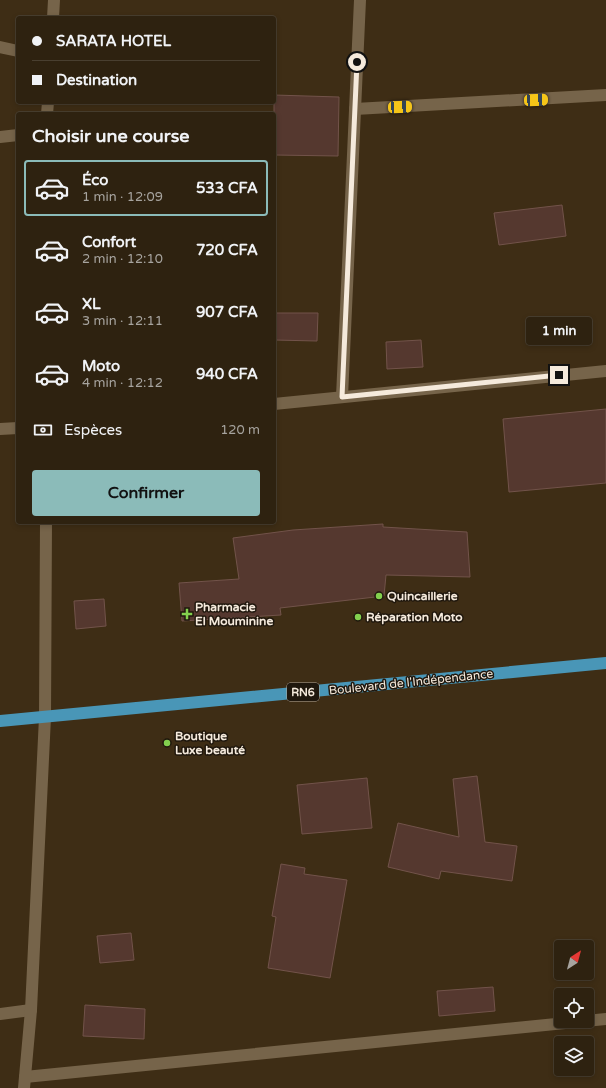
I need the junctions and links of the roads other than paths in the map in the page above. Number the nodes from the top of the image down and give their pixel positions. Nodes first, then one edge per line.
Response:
1 (54, 0) edge
2 (360, 0) edge
3 (53, 16) edge
4 (0, 47) edge
5 (16, 51) edge
6 (606, 95) edge
7 (355, 109) junction
8 (16, 135) edge
9 (0, 137) edge
10 (606, 371) edge
11 (342, 397) junction
12 (276, 404) edge
13 (16, 428) edge
14 (0, 429) edge
15 (46, 524) edge
16 (606, 663) edge
17 (45, 717) junction
18 (0, 721) edge
19 (31, 1010) junction
20 (0, 1014) edge
21 (606, 1019) edge
22 (24, 1083) edge

1 - 3 street
2 - 7 street
4 - 5 street
6 - 7 street
7 - 11 street
8 - 9 street
10 - 11 street
11 - 12 street
13 - 14 street
15 - 17 street
16 - 17 highway, Boulevard de l'Indépendance / RN6
17 - 18 highway, Boulevard de l'Indépendance / RN6
17 - 19 street
19 - 20 street
19 - 22 street
21 - 22 street

